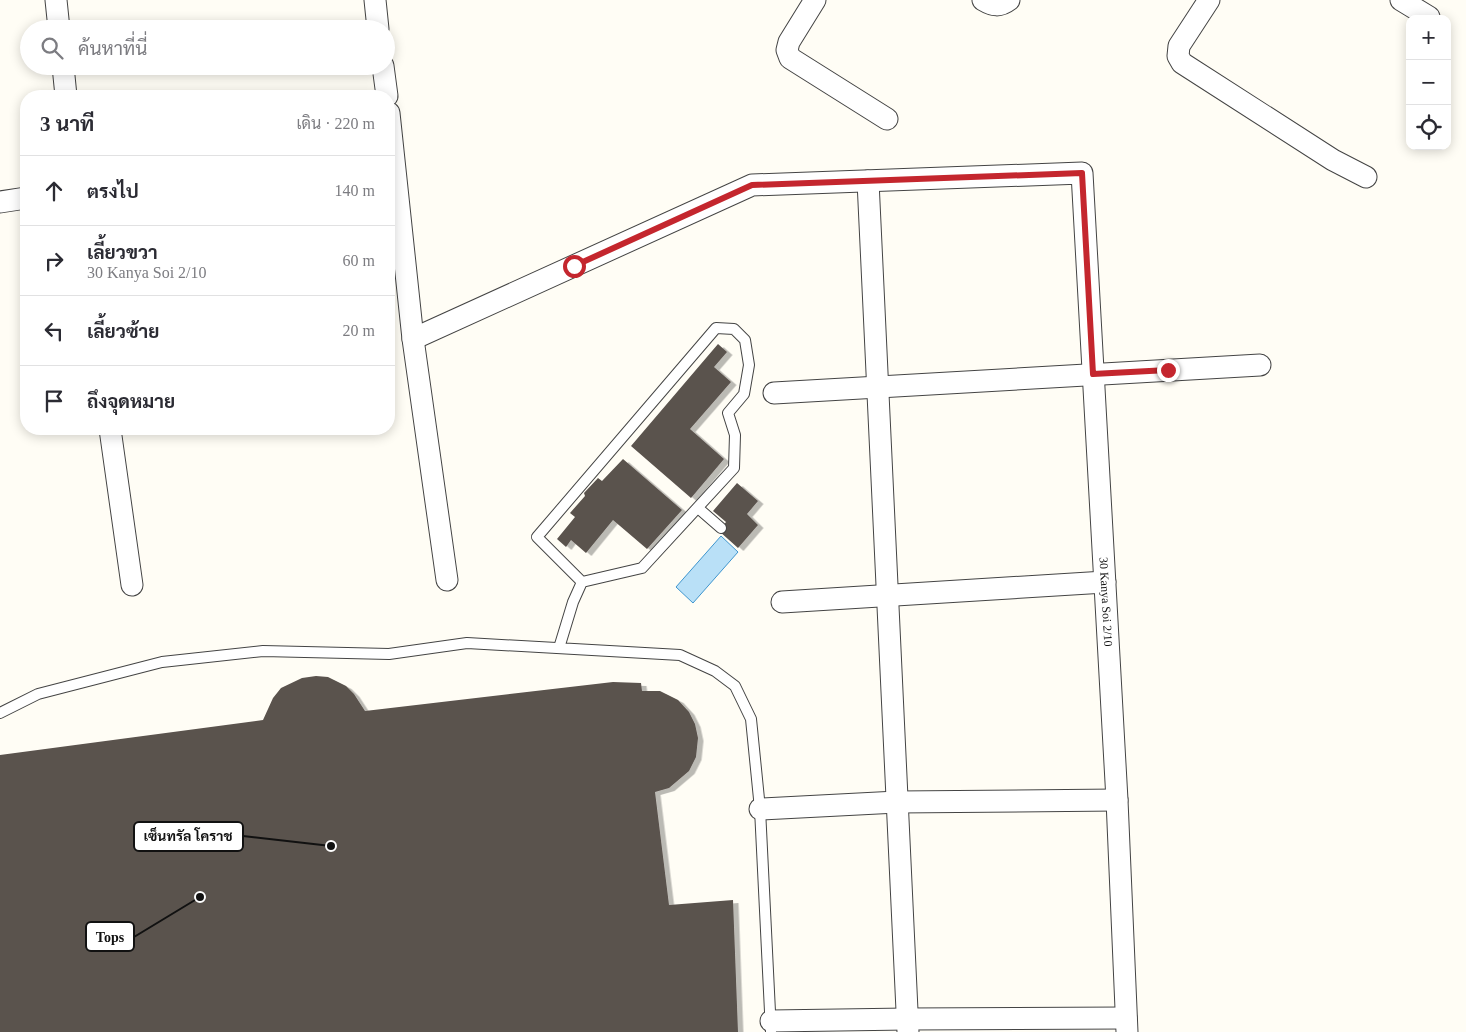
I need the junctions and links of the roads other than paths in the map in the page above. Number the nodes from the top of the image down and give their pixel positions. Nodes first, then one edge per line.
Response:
1 (56, 0) edge
2 (375, 0) edge
3 (815, 0) edge
4 (983, 0) edge
5 (1009, 0) edge
6 (1209, 0) edge
7 (1401, 0) edge
8 (1426, 15) edge
9 (58, 20) edge
10 (377, 20) edge
11 (64, 75) edge
12 (384, 75) edge
13 (65, 90) edge
14 (386, 90) edge
15 (887, 119) dead end
16 (1366, 177) dead end
17 (395, 181) edge
18 (868, 181) junction
19 (20, 199) edge
20 (0, 202) edge
21 (413, 339) junction
22 (1260, 365) dead end
23 (1093, 374) junction
24 (877, 387) junction
25 (774, 392) dead end
26 (111, 435) edge
27 (698, 508) junction
28 (721, 528) dead end
29 (446, 580) dead end
30 (582, 582) junction
31 (1105, 582) junction
32 (132, 585) dead end
33 (887, 595) junction
34 (782, 602) dead end
35 (559, 648) junction
36 (0, 713) edge
37 (1117, 800) junction
38 (897, 802) junction
39 (760, 810) junction
40 (908, 1025) edge
41 (1126, 1025) edge
42 (771, 1027) edge

1 - 9 street
2 - 10 street
3 - 15 street
4 - 5 street
6 - 16 street
7 - 8 street
11 - 13 street
12 - 14 street
17 - 21 street
18 - 21 street
18 - 23 street, 30 Kanya Soi 2/10
18 - 24 street
19 - 20 street
21 - 29 street
22 - 23 street
23 - 24 street
23 - 31 street, 30 Kanya Soi 2/10
24 - 25 street
24 - 33 street
26 - 32 street
27 - 28 lane
27 - 30 lane
27 - 30 lane
30 - 35 lane
31 - 33 street
31 - 37 street, 30 Kanya Soi 2/10
33 - 34 street
33 - 38 street
35 - 36 lane
35 - 39 lane
37 - 38 street
37 - 41 street, 30 Kanya Soi 2/10
38 - 39 street
38 - 40 street
39 - 42 lane
40 - 41 street
40 - 42 street

